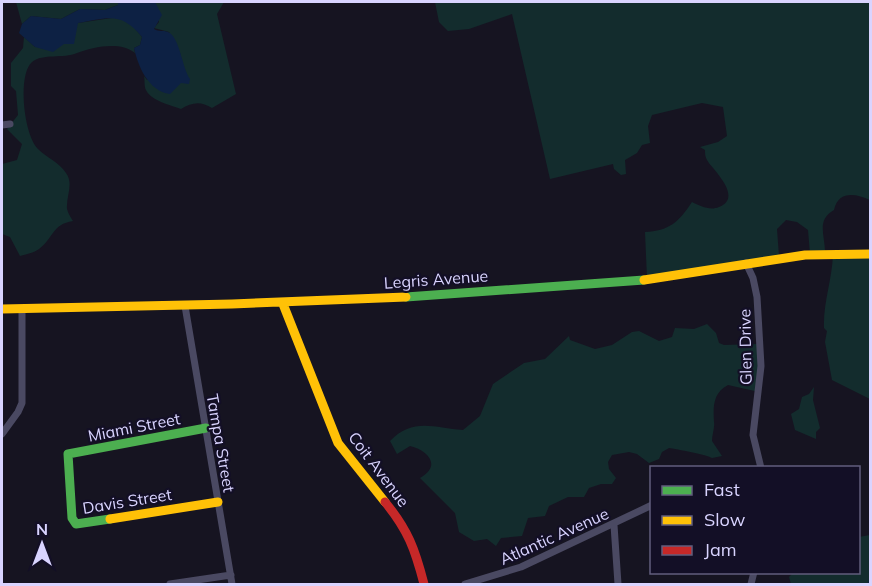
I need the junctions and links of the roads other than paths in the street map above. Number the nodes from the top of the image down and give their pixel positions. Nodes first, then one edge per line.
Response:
1 (2, 124) edge
2 (10, 124) dead end
3 (870, 254) edge
4 (746, 263) junction
5 (283, 304) junction
6 (185, 306) junction
7 (2, 309) edge
8 (22, 309) junction
9 (206, 428) junction
10 (2, 434) edge
11 (68, 454) joint
12 (761, 466) edge
13 (218, 502) junction
14 (650, 506) edge
15 (614, 525) junction
16 (231, 575) junction
17 (170, 585) edge
18 (232, 585) edge
19 (424, 585) edge
20 (465, 585) edge
21 (618, 585) edge

1 - 2 street
3 - 4 main road, Legris Avenue
4 - 5 main road, Legris Avenue
4 - 12 street, Glen Drive
5 - 6 main road, Legris Avenue
5 - 19 main road, Coit Avenue
6 - 8 main road, Legris Avenue
6 - 9 street, Tampa Street
7 - 8 main road, Legris Avenue
8 - 10 street
9 - 11 main road, Miami Street
9 - 13 street, Tampa Street
11 - 13 main road, Davis Street
13 - 16 street, Tampa Street
14 - 15 street, Atlantic Avenue
15 - 20 street, Atlantic Avenue
15 - 21 street
16 - 17 street
16 - 18 street, Tampa Street

